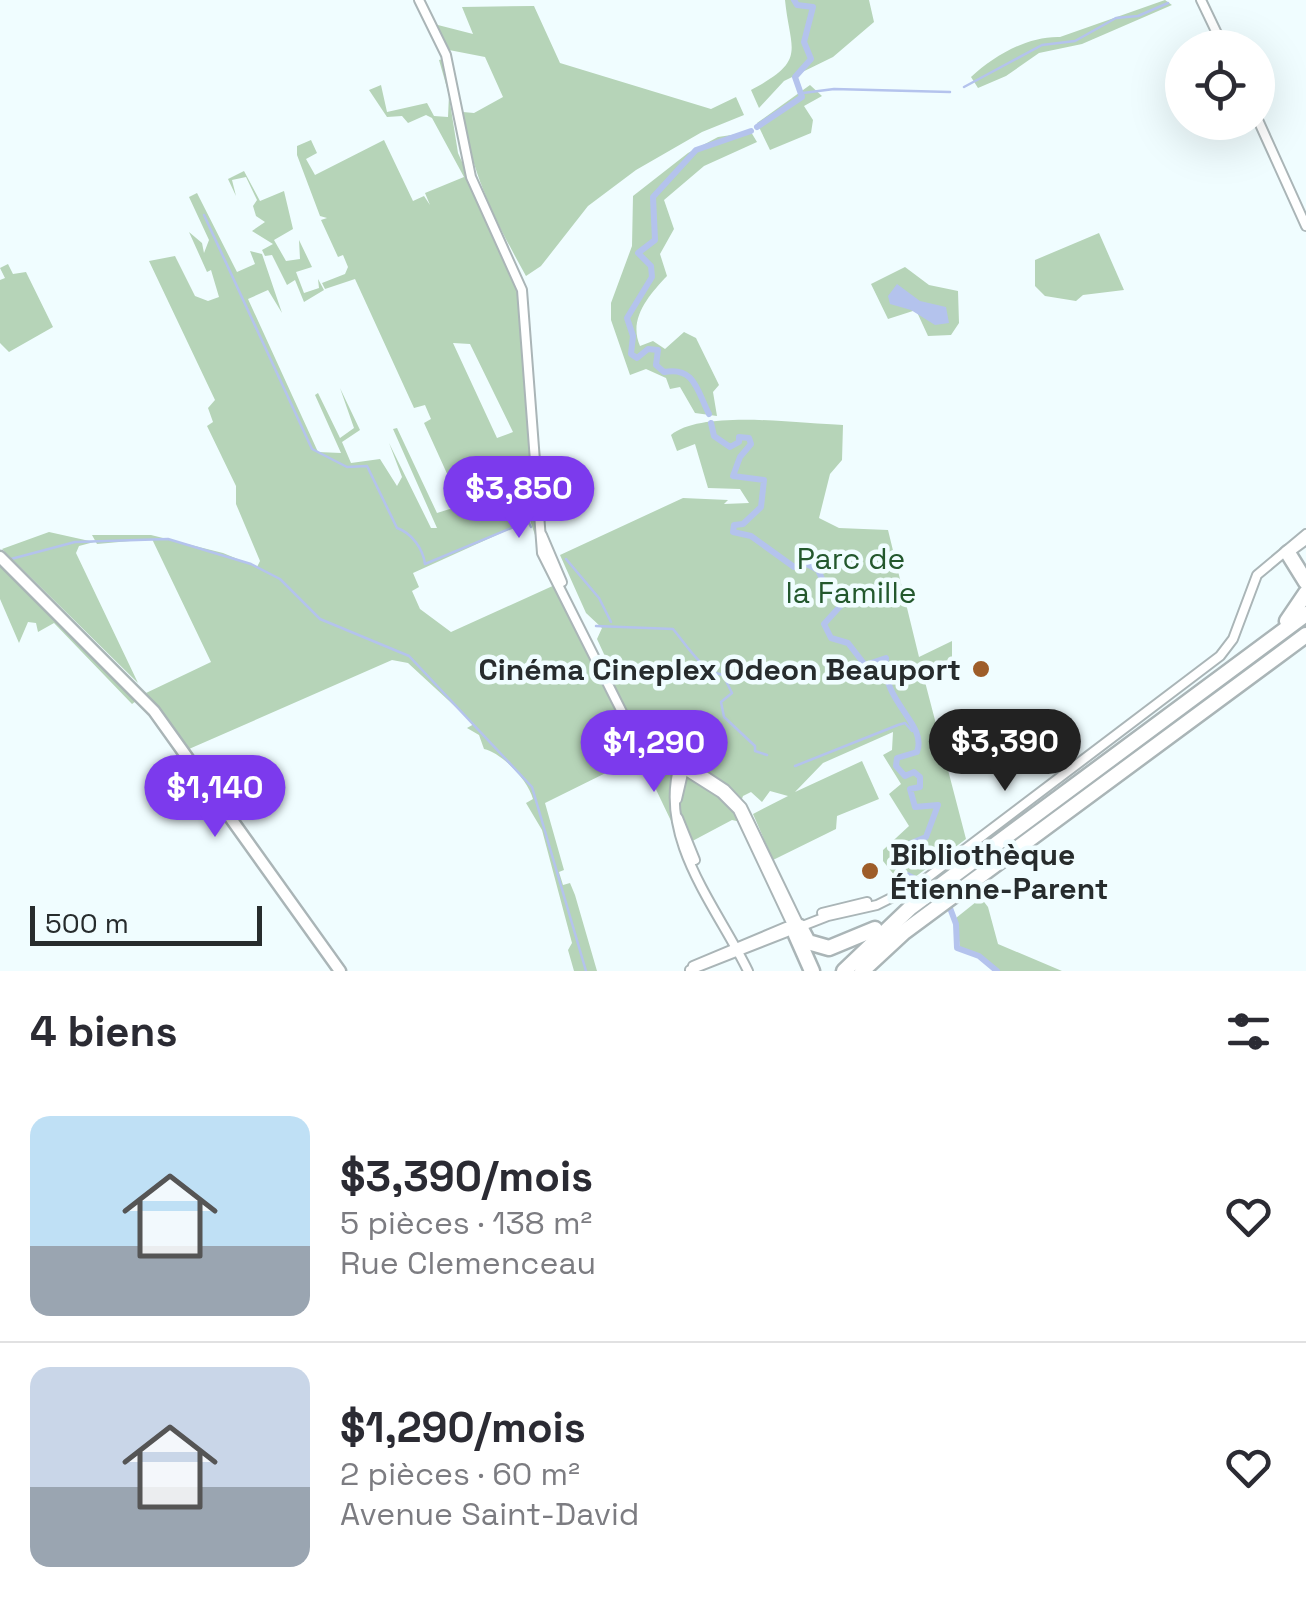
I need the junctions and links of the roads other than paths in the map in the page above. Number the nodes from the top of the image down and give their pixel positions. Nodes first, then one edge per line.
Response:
1 (419, 0) edge
2 (1202, 0) edge
3 (1216, 30) edge
4 (1267, 140) edge
5 (1306, 226) edge
6 (1306, 537) edge
7 (1289, 550) junction
8 (0, 557) edge
9 (1306, 566) edge
10 (1306, 582) edge
11 (1306, 592) edge
12 (1306, 614) edge
13 (1306, 635) edge
14 (1272, 639) junction
15 (1306, 645) edge
16 (1279, 658) junction
17 (682, 766) junction
18 (929, 885) junction
19 (910, 908) junction
20 (796, 926) junction
21 (904, 932) junction
22 (736, 947) junction
23 (689, 970) edge
24 (336, 971) edge
25 (748, 971) edge
26 (812, 971) edge
27 (844, 971) edge
28 (862, 971) edge
29 (879, 971) edge

1 - 17 street
2 - 3 street
4 - 5 street
6 - 7 street
7 - 9 highway
7 - 10 highway
7 - 18 street
8 - 24 main road
11 - 14 highway
12 - 14 highway
13 - 16 highway
14 - 18 highway
15 - 16 highway
16 - 21 highway
17 - 20 street
17 - 22 street
18 - 19 highway
18 - 20 street
19 - 20 highway
19 - 27 highway
20 - 22 street
20 - 26 highway
21 - 28 highway
21 - 29 highway
22 - 23 street
22 - 25 street

